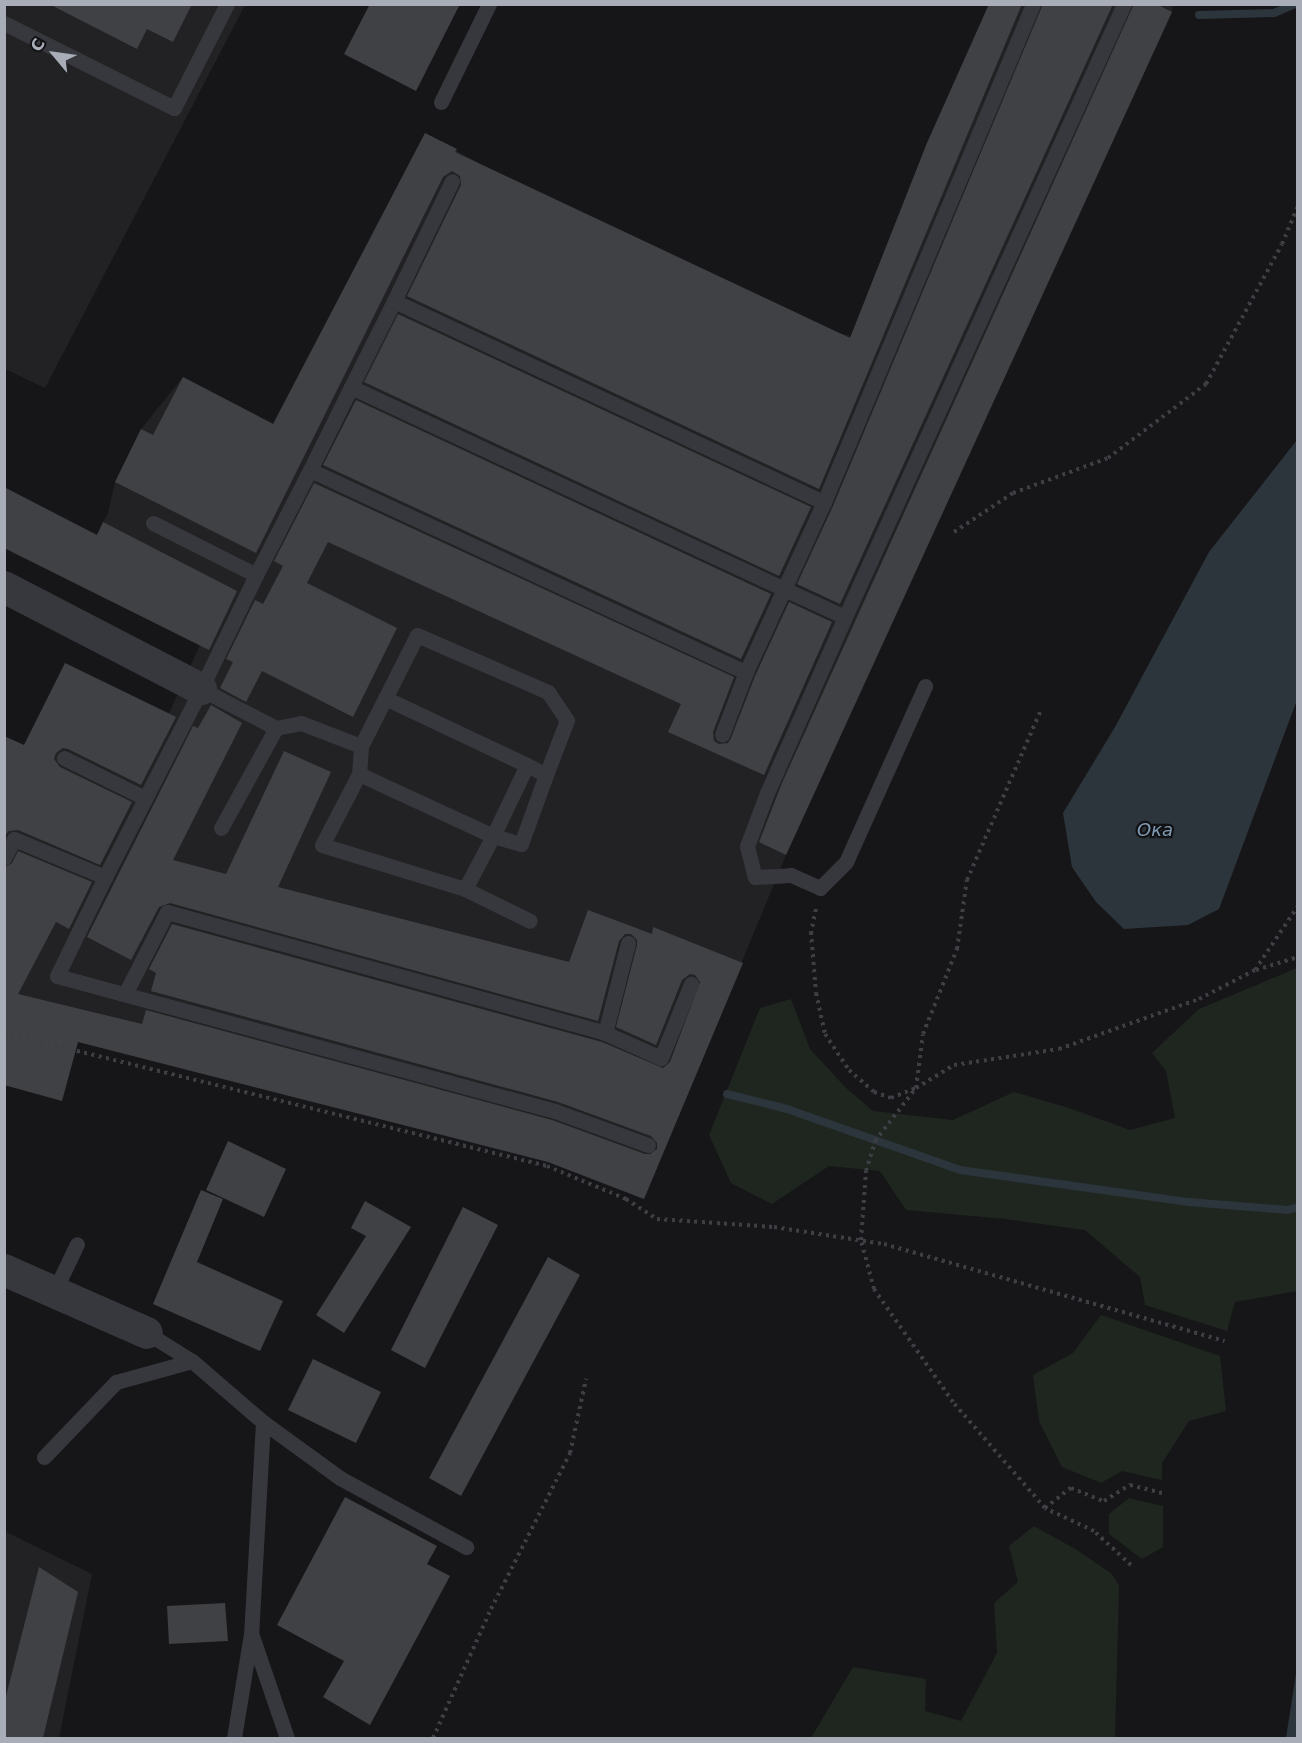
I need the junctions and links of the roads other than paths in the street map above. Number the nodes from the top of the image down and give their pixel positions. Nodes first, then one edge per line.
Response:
1 (227, 4) edge
2 (489, 4) edge
3 (1033, 4) edge
4 (1124, 4) edge
5 (4, 23) edge
6 (441, 102) dead end
7 (452, 182) dead end
8 (394, 301) junction
9 (351, 387) junction
10 (310, 471) junction
11 (824, 502) junction
12 (153, 523) dead end
13 (256, 575) junction
14 (4, 586) edge
15 (784, 589) junction
16 (845, 617) junction
17 (746, 672) junction
18 (925, 686) dead end
19 (201, 689) junction
20 (385, 698) junction
21 (276, 728) junction
22 (722, 735) dead end
23 (362, 746) junction
24 (64, 758) dead end
25 (527, 765) junction
26 (359, 774) junction
27 (546, 775) junction
28 (145, 798) junction
29 (221, 828) dead end
30 (493, 836) junction
31 (4, 858) edge
32 (105, 877) junction
33 (465, 889) junction
34 (530, 921) dead end
35 (628, 943) dead end
36 (691, 984) dead end
37 (125, 994) junction
38 (604, 1033) junction
39 (648, 1145) dead end
40 (77, 1244) dead end
41 (4, 1270) edge
42 (54, 1292) junction
43 (147, 1333) joint
44 (192, 1361) junction
45 (263, 1422) junction
46 (44, 1456) dead end
47 (466, 1547) dead end
48 (251, 1634) junction
49 (234, 1738) edge
50 (287, 1738) edge

1 - 5 lane
2 - 6 lane
3 - 11 lane
4 - 16 lane
7 - 8 lane
8 - 9 lane
8 - 11 lane
9 - 10 lane
9 - 15 lane
10 - 13 lane
10 - 17 lane
11 - 15 lane
12 - 13 lane
13 - 19 lane
14 - 19 street
15 - 16 lane
15 - 17 lane
16 - 18 lane
17 - 22 lane
19 - 21 lane
19 - 28 lane
20 - 23 lane
20 - 25 lane
20 - 27 lane
21 - 23 lane
21 - 29 lane
23 - 26 lane
24 - 28 lane
25 - 27 lane
25 - 30 lane
26 - 30 lane
26 - 33 lane
27 - 30 lane
28 - 32 lane
30 - 33 lane
31 - 32 lane
32 - 37 lane
33 - 34 lane
35 - 38 lane
36 - 38 lane
37 - 38 lane
37 - 39 lane
40 - 42 lane
41 - 42 street
42 - 43 street
43 - 44 lane
44 - 45 lane
44 - 46 lane
45 - 47 lane
45 - 48 lane
48 - 49 lane
48 - 50 lane

